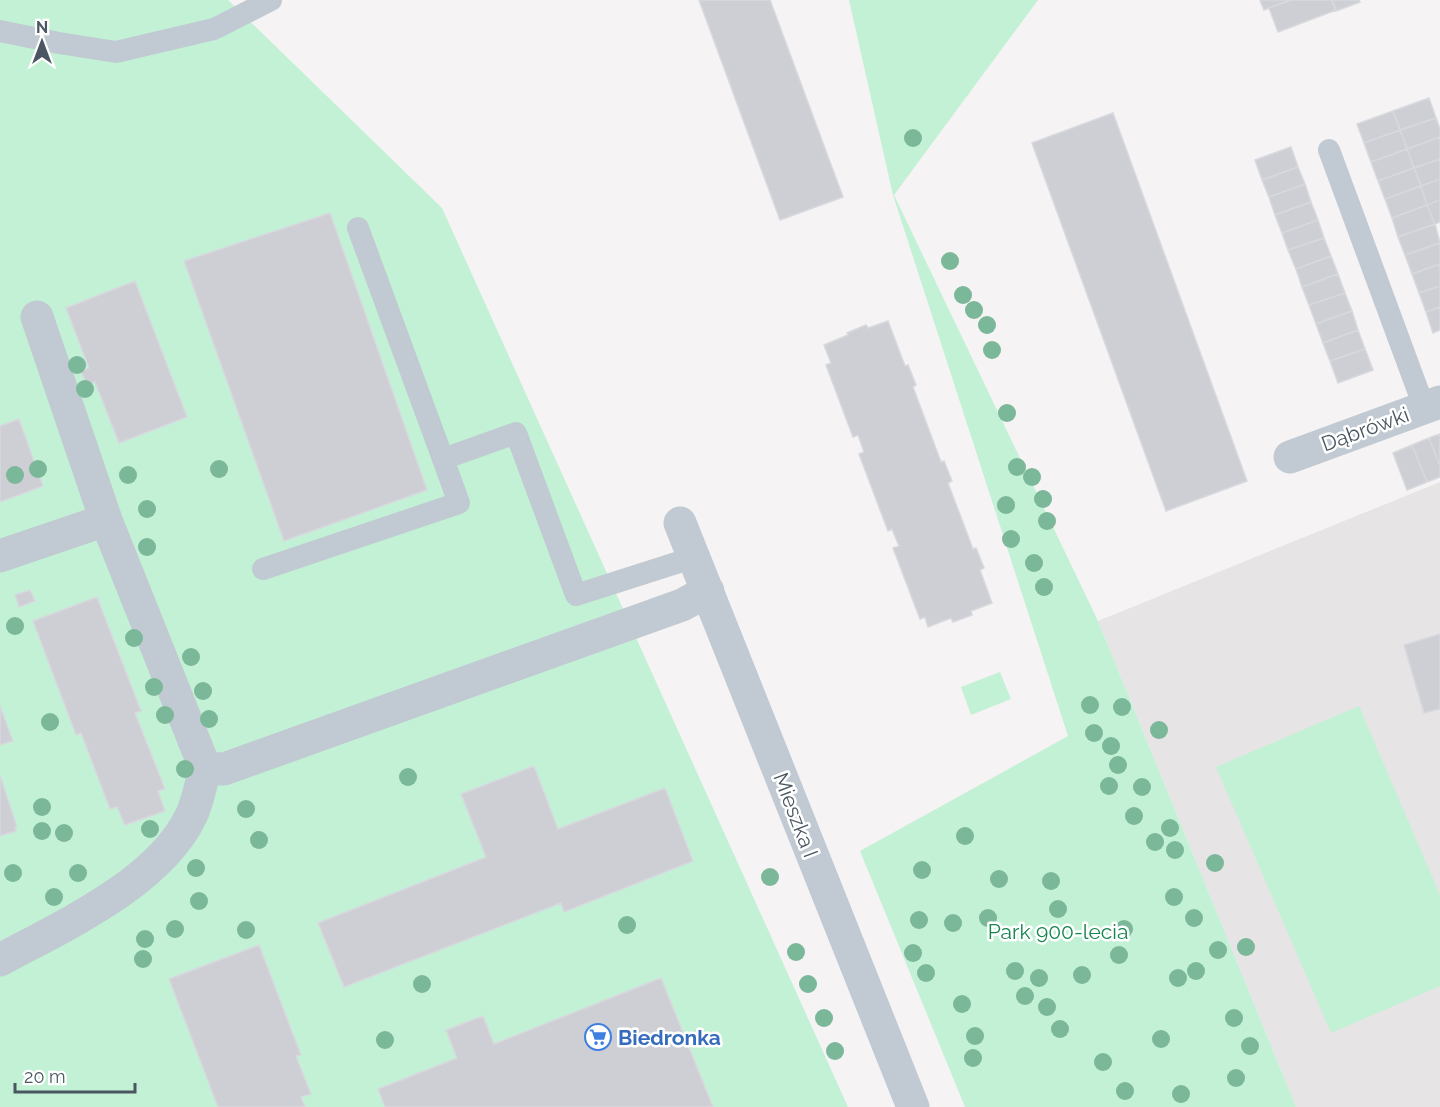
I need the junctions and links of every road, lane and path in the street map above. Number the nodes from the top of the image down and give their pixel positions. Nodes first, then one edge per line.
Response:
1 (271, 0) edge
2 (0, 31) edge
3 (1329, 150) dead end
4 (358, 228) dead end
5 (37, 317) dead end
6 (1432, 405) edge
7 (1290, 457) dead end
8 (442, 459) junction
9 (106, 520) junction
10 (680, 523) dead end
11 (0, 556) edge
12 (695, 557) junction
13 (263, 569) dead end
14 (708, 591) junction
15 (205, 768) junction
16 (0, 960) edge
17 (913, 1107) edge

1 - 2 lane
3 - 6 lane
4 - 8 lane
5 - 9 street
6 - 7 street, Dąbrówki
8 - 12 lane
8 - 13 lane
9 - 11 street
9 - 15 street
10 - 12 street, Mieszka I
12 - 14 street, Mieszka I
14 - 15 street
14 - 17 street, Mieszka I
15 - 16 street

